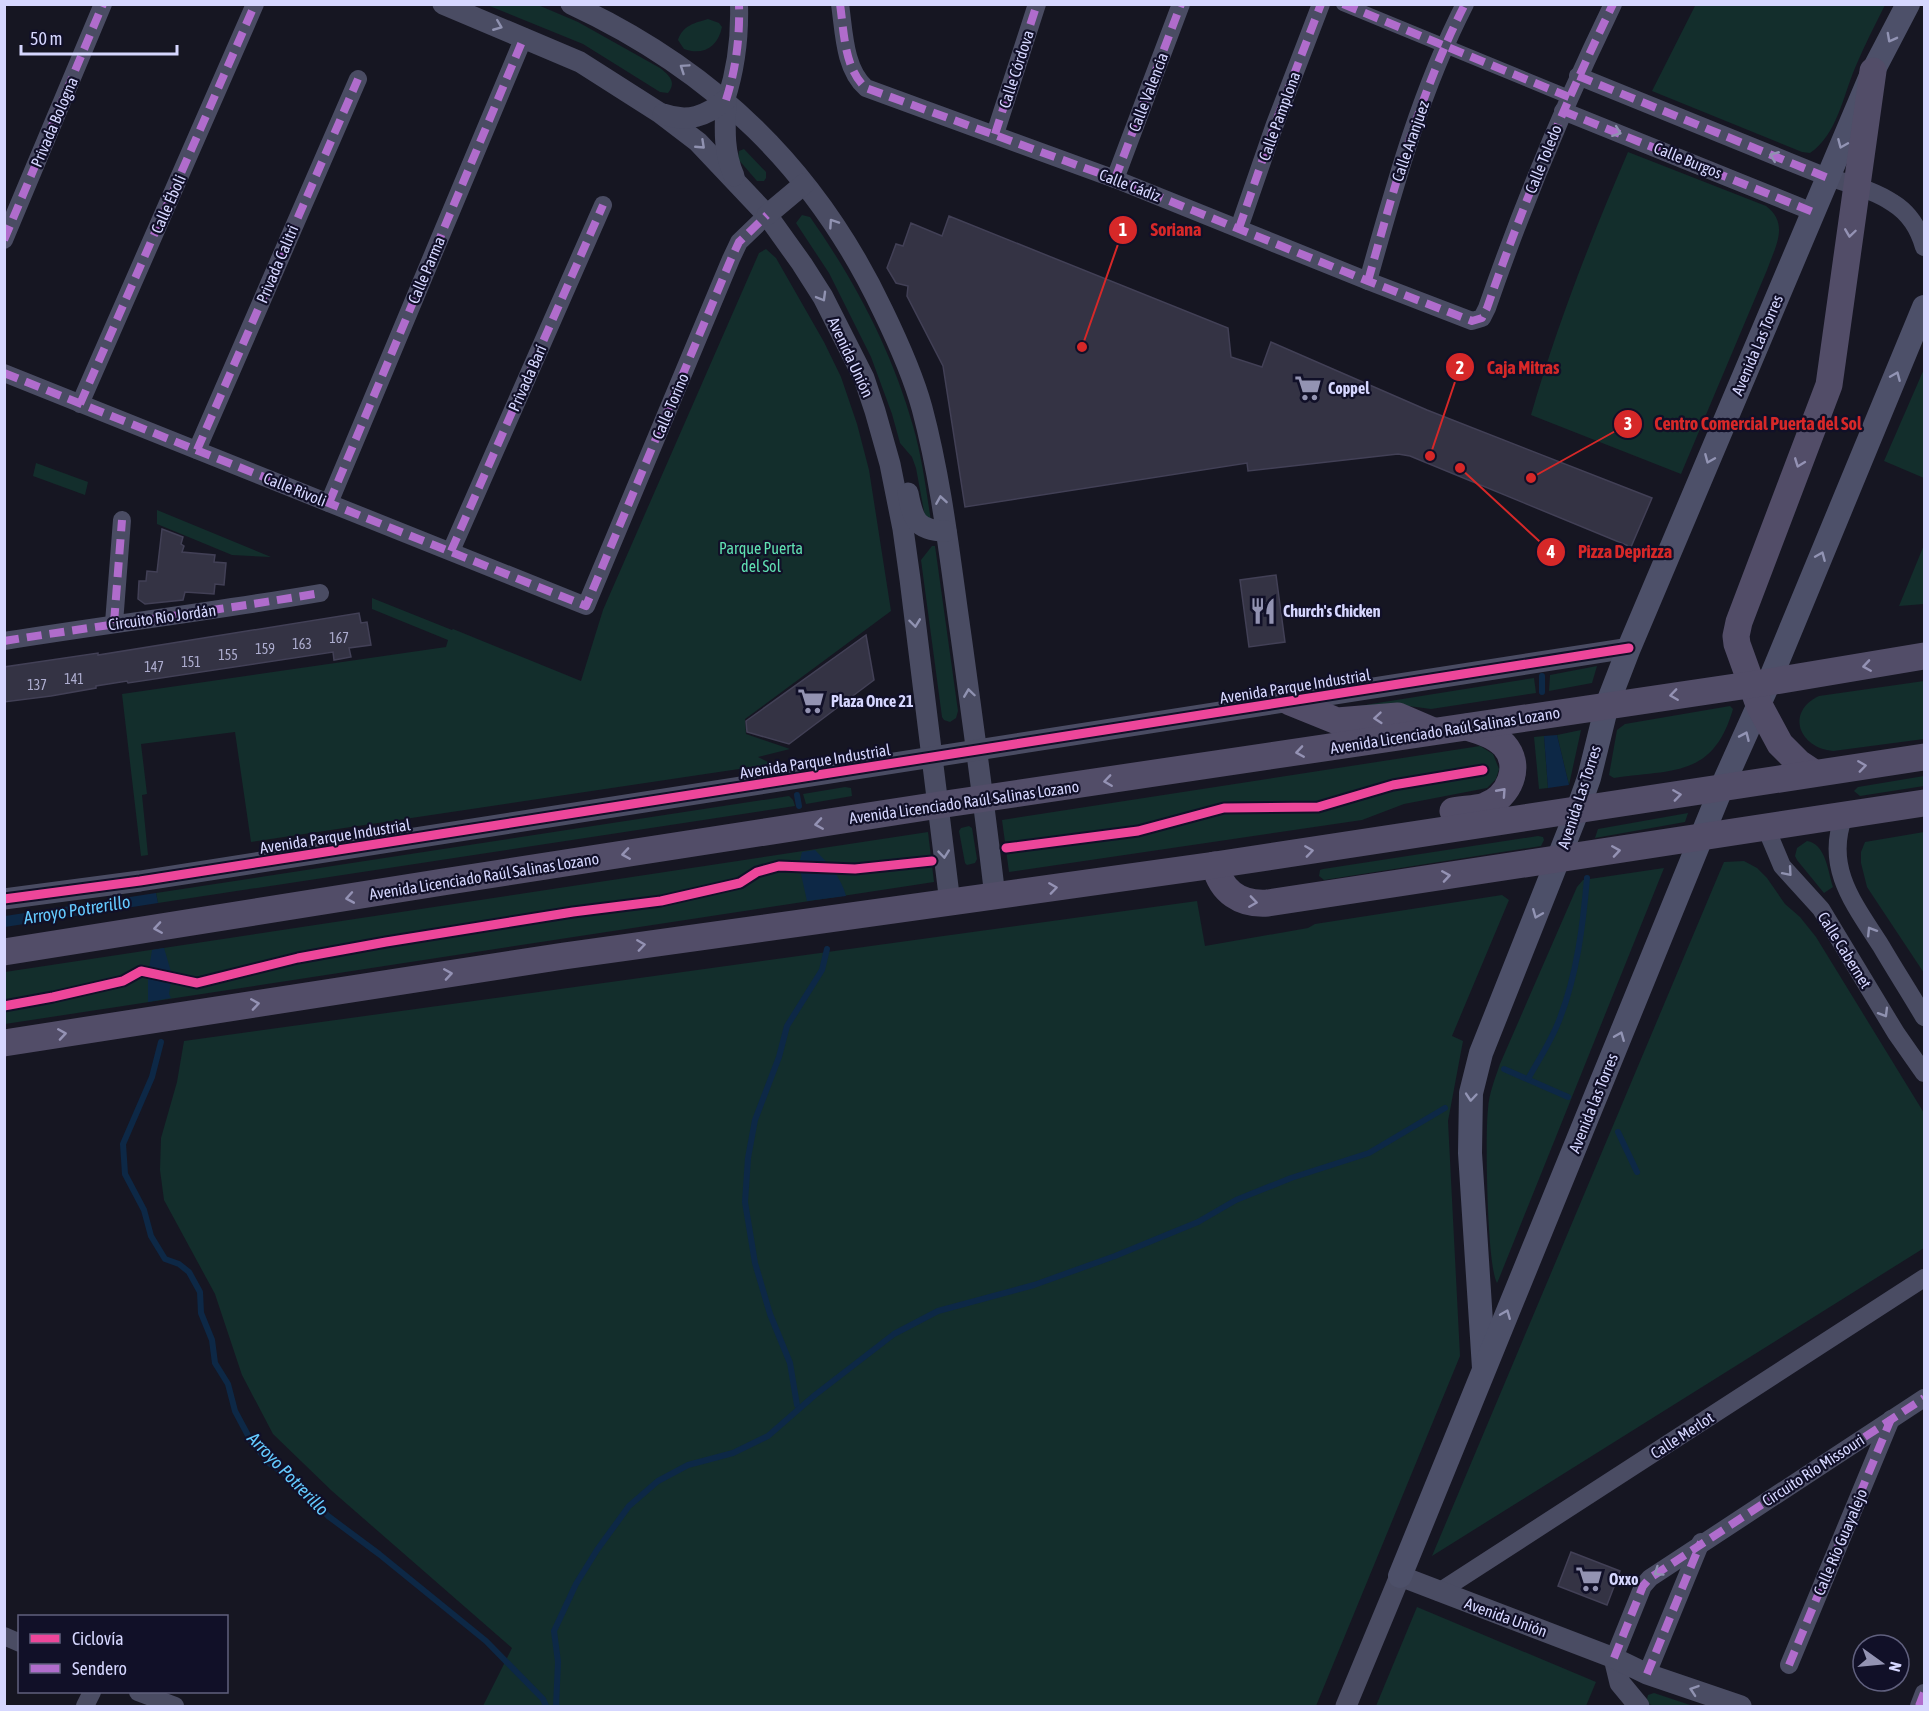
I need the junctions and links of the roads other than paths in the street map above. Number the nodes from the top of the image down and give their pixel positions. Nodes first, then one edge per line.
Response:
1 (103, 4) edge
2 (255, 4) edge
3 (443, 4) edge
4 (571, 4) edge
5 (739, 4) edge
6 (840, 4) edge
7 (1037, 4) edge
8 (1181, 4) edge
9 (1321, 4) edge
10 (1343, 4) edge
11 (1465, 4) edge
12 (1613, 4) edge
13 (1908, 4) edge
14 (524, 37) junction
15 (1444, 45) junction
16 (1873, 71) junction
17 (1578, 76) junction
18 (358, 79) dead end
19 (726, 100) junction
20 (1566, 104) junction
21 (660, 113) junction
22 (995, 134) junction
23 (1828, 178) junction
24 (1115, 179) junction
25 (735, 180) junction
26 (804, 184) junction
27 (1856, 187) junction
28 (603, 205) dead end
29 (1813, 212) junction
30 (767, 215) junction
31 (1239, 228) junction
32 (4, 240) edge
33 (1924, 247) edge
34 (1368, 281) junction
35 (1924, 307) edge
36 (1482, 318) joint
37 (4, 373) edge
38 (80, 404) junction
39 (196, 450) junction
40 (890, 464) junction
41 (329, 503) junction
42 (122, 520) dead end
43 (946, 531) junction
44 (451, 551) junction
45 (910, 579) junction
46 (320, 593) dead end
47 (586, 606) joint
48 (114, 623) junction
49 (4, 641) edge
50 (1629, 648) junction
51 (1924, 656) edge
52 (1760, 678) junction
53 (1290, 702) junction
54 (1607, 705) junction
55 (1467, 727) junction
56 (1434, 731) junction
57 (977, 751) junction
58 (1924, 757) edge
59 (932, 758) junction
60 (1814, 773) junction
61 (1721, 789) junction
62 (984, 799) junction
63 (1924, 803) edge
64 (939, 806) junction
65 (1578, 809) junction
66 (1844, 816) junction
67 (1766, 828) junction
68 (1702, 838) junction
69 (1350, 845) junction
70 (1558, 860) junction
71 (1215, 865) junction
72 (1847, 893) junction
73 (995, 897) junction
74 (4, 899) edge
75 (950, 903) junction
76 (1821, 909) junction
77 (4, 952) edge
78 (1924, 1017) edge
79 (4, 1043) edge
80 (1924, 1073) edge
81 (1924, 1278) edge
82 (1484, 1368) junction
83 (1924, 1398) edge
84 (1891, 1419) junction
85 (1701, 1542) junction
86 (1400, 1576) junction
87 (1439, 1593) junction
88 (4, 1636) edge
89 (18, 1642) edge
90 (1614, 1658) junction
91 (1789, 1665) dead end
92 (1647, 1674) junction
93 (92, 1693) edge
94 (140, 1693) edge
95 (1924, 1693) edge
96 (86, 1707) edge
97 (175, 1707) edge
98 (1346, 1707) edge
99 (1639, 1707) edge
100 (1741, 1707) edge
101 (1919, 1707) edge

1 - 32 street, Privada Bologna
2 - 38 street, Calle Éboli
3 -> 14 street, Avenida Unión
19 -> 4 street
5 - 19 street
6 - 22 street, Calle Cádiz
7 - 22 street, Calle Córdova
8 - 24 street, Calle Valencia
9 - 31 street, Calle Pamplona
10 - 15 street, Calle Burgos
11 - 15 street, Calle Aranjuez
12 - 17 street, Calle Toledo
13 -> 16 main road, Avenida Las Torres
14 - 21 street, Avenida Unión
14 - 41 street, Calle Parma
15 - 20 street, Calle Burgos
15 - 34 street, Calle Aranjuez
16 -> 23 main road, Avenida Las Torres
16 - 27 main road
17 - 20 street, Calle Toledo
23 -> 17 street
18 - 39 street, Privada Calitri
19 - 21 street
19 - 25 street
19 - 26 street
20 -> 29 street, Calle Burgos
20 - 36 street, Calle Toledo
21 -> 25 street, Avenida Unión
22 - 24 street, Calle Cádiz
23 - 27 street
23 - 29 main road, Avenida Las Torres
24 - 31 street, Calle Cádiz
25 - 30 street, Avenida Unión
26 - 30 street
43 -> 26 street
27 - 33 street
27 -> 52 main road
28 - 44 street, Privada Barí
29 -> 50 main road, Avenida Las Torres
30 -> 40 street, Avenida Unión
30 - 47 street, Calle Torino
31 - 34 street, Calle Cádiz
34 - 36 street, Calle Cádiz
52 -> 35 main road
37 - 38 street, Calle Rivoli
38 - 39 street, Calle Rivoli
39 - 41 street, Calle Rivoli
40 - 43 street
40 - 45 street, Avenida Unión
41 - 44 street, Calle Rivoli
42 - 48 street
43 - 45 street
57 -> 43 street
44 - 47 street, Calle Rivoli
45 -> 59 street, Avenida Unión
46 - 48 street, Circuito Río Jordán
48 - 49 street, Circuito Río Jordán
50 - 53 street, Avenida Parque Industrial
50 - 54 main road, Avenida Las Torres
51 -> 52 main road, Avenida Licenciado Raúl Salinas Lozano
52 -> 54 main road, Avenida Licenciado Raúl Salinas Lozano
52 - 60 main road
61 -> 52 main road
56 -> 53 main road
53 - 57 street, Avenida Parque Industrial
54 - 55 main road, Avenida Licenciado Raúl Salinas Lozano
54 - 65 main road, Avenida Las Torres
55 - 56 main road, Avenida Licenciado Raúl Salinas Lozano
69 -> 55 main road
56 -> 62 main road, Avenida Licenciado Raúl Salinas Lozano
57 - 59 street, Avenida Parque Industrial
57 - 62 street
60 -> 58 main road
59 - 64 street, Avenida Unión
59 - 74 street, Avenida Parque Industrial
60 - 61 main road
65 -> 61 main road
61 - 68 main road
62 - 64 main road, Avenida Licenciado Raúl Salinas Lozano
62 - 73 street
63 - 66 main road
64 -> 75 street, Avenida Unión
64 -> 77 main road, Avenida Licenciado Raúl Salinas Lozano
65 - 69 main road
65 - 70 main road, Avenida Las Torres
66 - 67 main road
66 - 72 street, Calle Cabernet
67 - 68 main road
67 -> 76 street, Calle Cabernet
70 -> 68 main road
82 -> 68 main road, Avenida las Torres
71 -> 69 main road
71 -> 70 main road
70 -> 82 main road, Avenida las Torres
73 -> 71 main road
72 - 76 street
78 -> 72 street, Calle Cabernet
73 - 75 main road
79 -> 75 main road
76 -> 80 street, Calle Cabernet
81 - 87 street, Calle Merlot
82 - 86 main road, Avenida las Torres
83 - 84 street, Circuito Río Missouri
84 - 85 street, Circuito Río Missouri
84 - 91 street, Calle Río Guayalejo
85 -> 90 street, Circuito Río Missouri
85 - 92 street
86 - 87 street, Avenida Unión
86 - 98 street
87 - 90 street, Avenida Unión
88 - 89 street
90 - 92 street, Avenida Unión
90 - 99 street
100 -> 92 street, Avenida Unión
93 - 96 street
94 - 97 street
95 - 101 street

